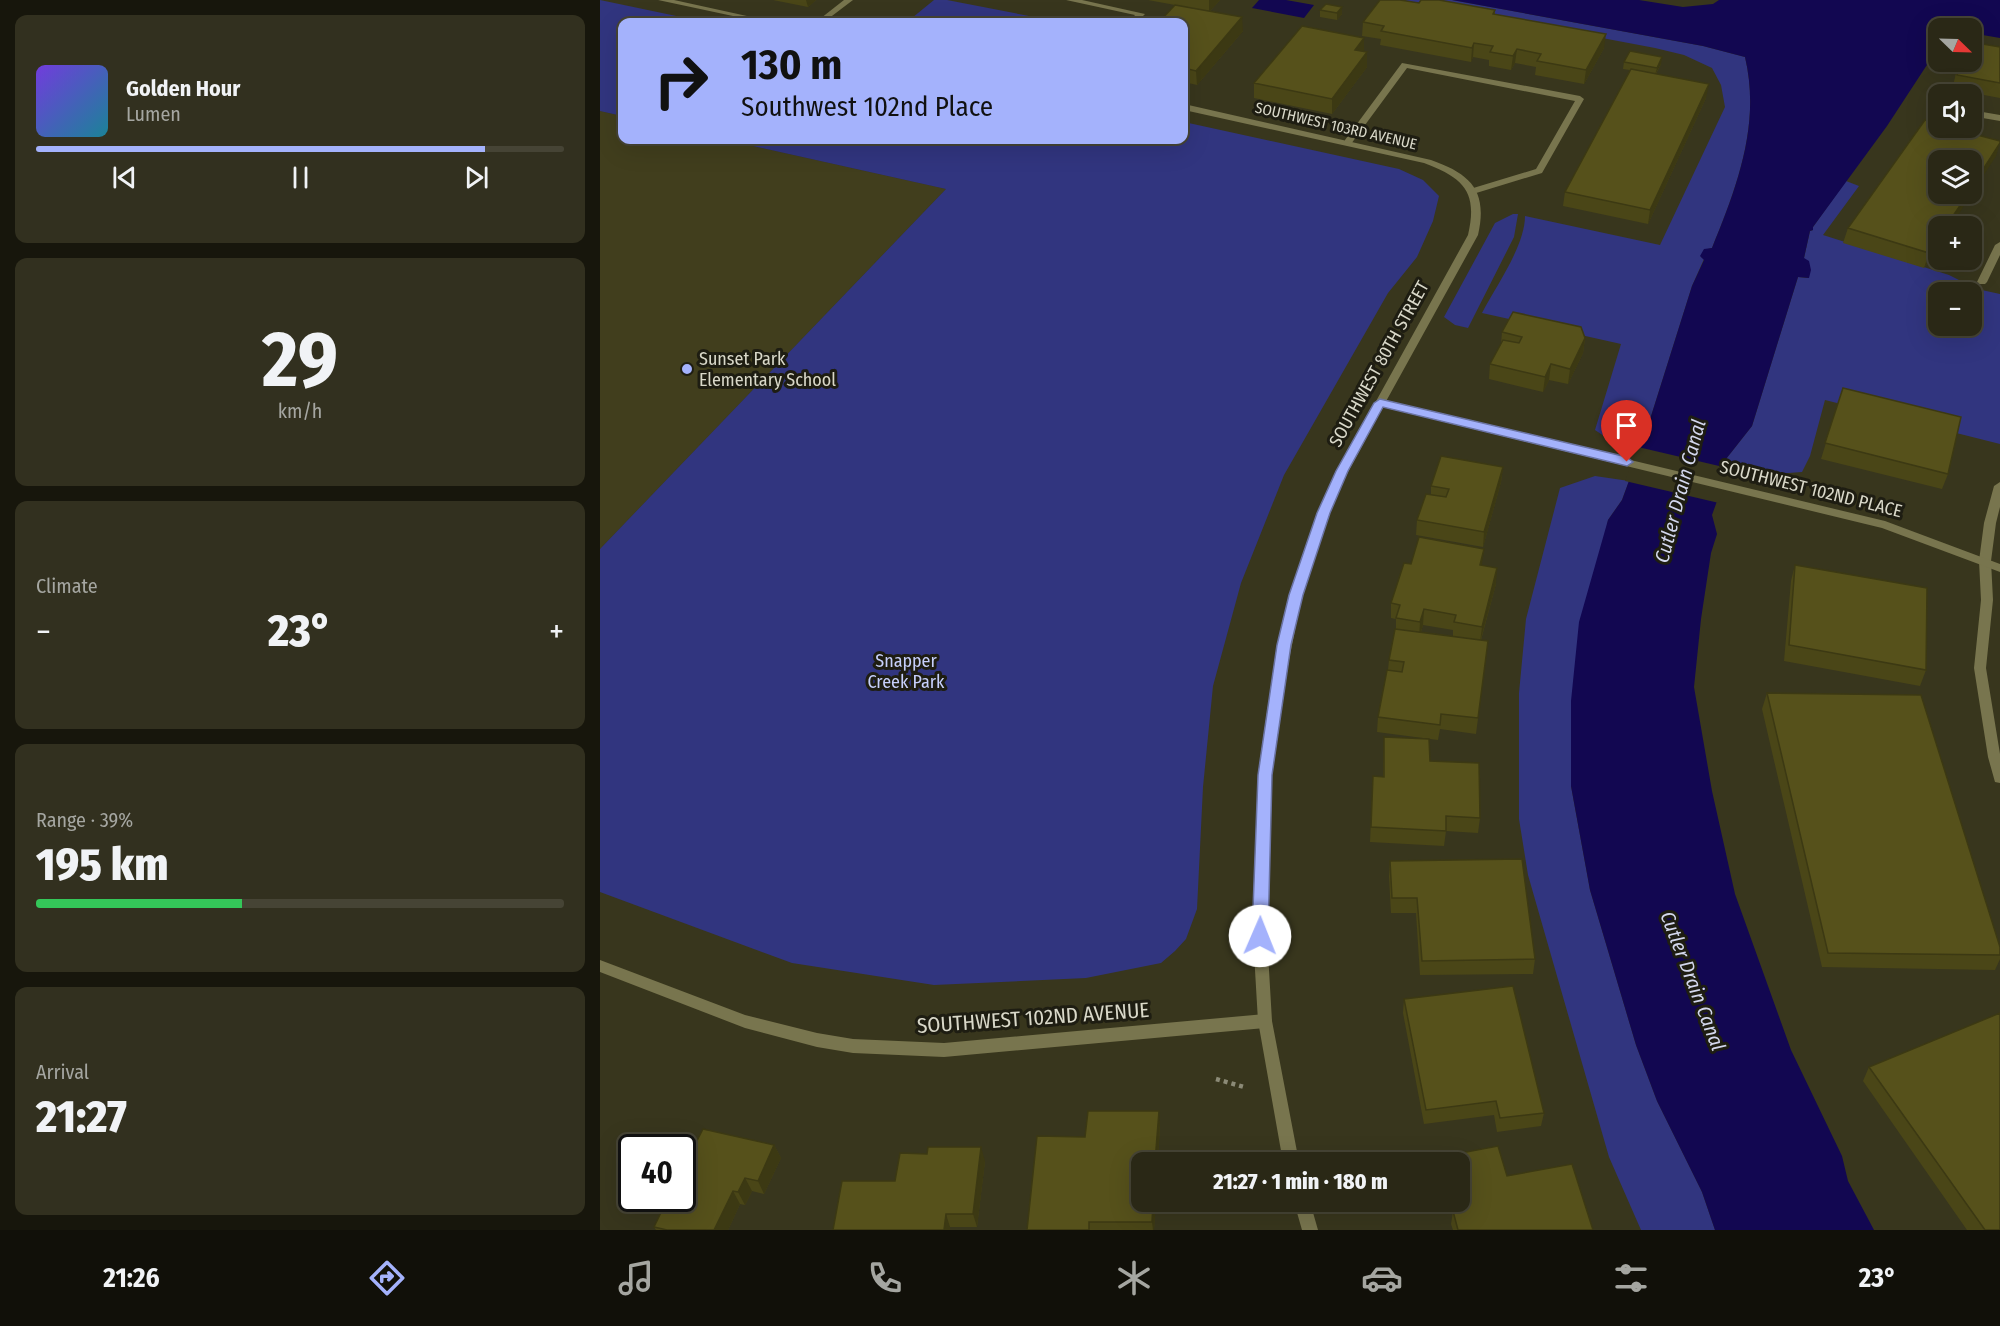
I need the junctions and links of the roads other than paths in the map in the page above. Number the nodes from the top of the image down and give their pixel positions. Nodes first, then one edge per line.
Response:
1 (662, 0) edge
2 (849, 0) edge
3 (1070, 0) edge
4 (750, 18) edge
5 (825, 18) edge
6 (1137, 18) edge
7 (1188, 108) edge
8 (1982, 115) edge
9 (2000, 118) edge
10 (1348, 142) junction
11 (1473, 191) junction
12 (2000, 245) edge
13 (1982, 282) dead end
14 (1380, 403) junction
15 (2000, 486) edge
16 (1985, 561) junction
17 (2000, 568) edge
18 (2000, 778) edge
19 (600, 966) edge
20 (1265, 1021) junction
21 (1290, 1152) edge
22 (1305, 1212) edge
23 (1310, 1230) edge

1 - 4 street
2 - 5 street
3 - 6 street
7 - 10 street, SOUTHWEST 103RD AVENUE
8 - 9 street
10 - 11 street, SOUTHWEST 103RD AVENUE
10 - 11 street
11 - 14 street, SOUTHWEST 80TH STREET
12 - 13 street
14 - 16 street, SOUTHWEST 102ND PLACE
14 - 20 street, SOUTHWEST 80TH STREET
15 - 16 street
16 - 17 street, SOUTHWEST 102ND PLACE
16 - 18 street
19 - 20 street, SOUTHWEST 102ND AVENUE
20 - 21 street, SOUTHWEST 80TH STREET
22 - 23 street

